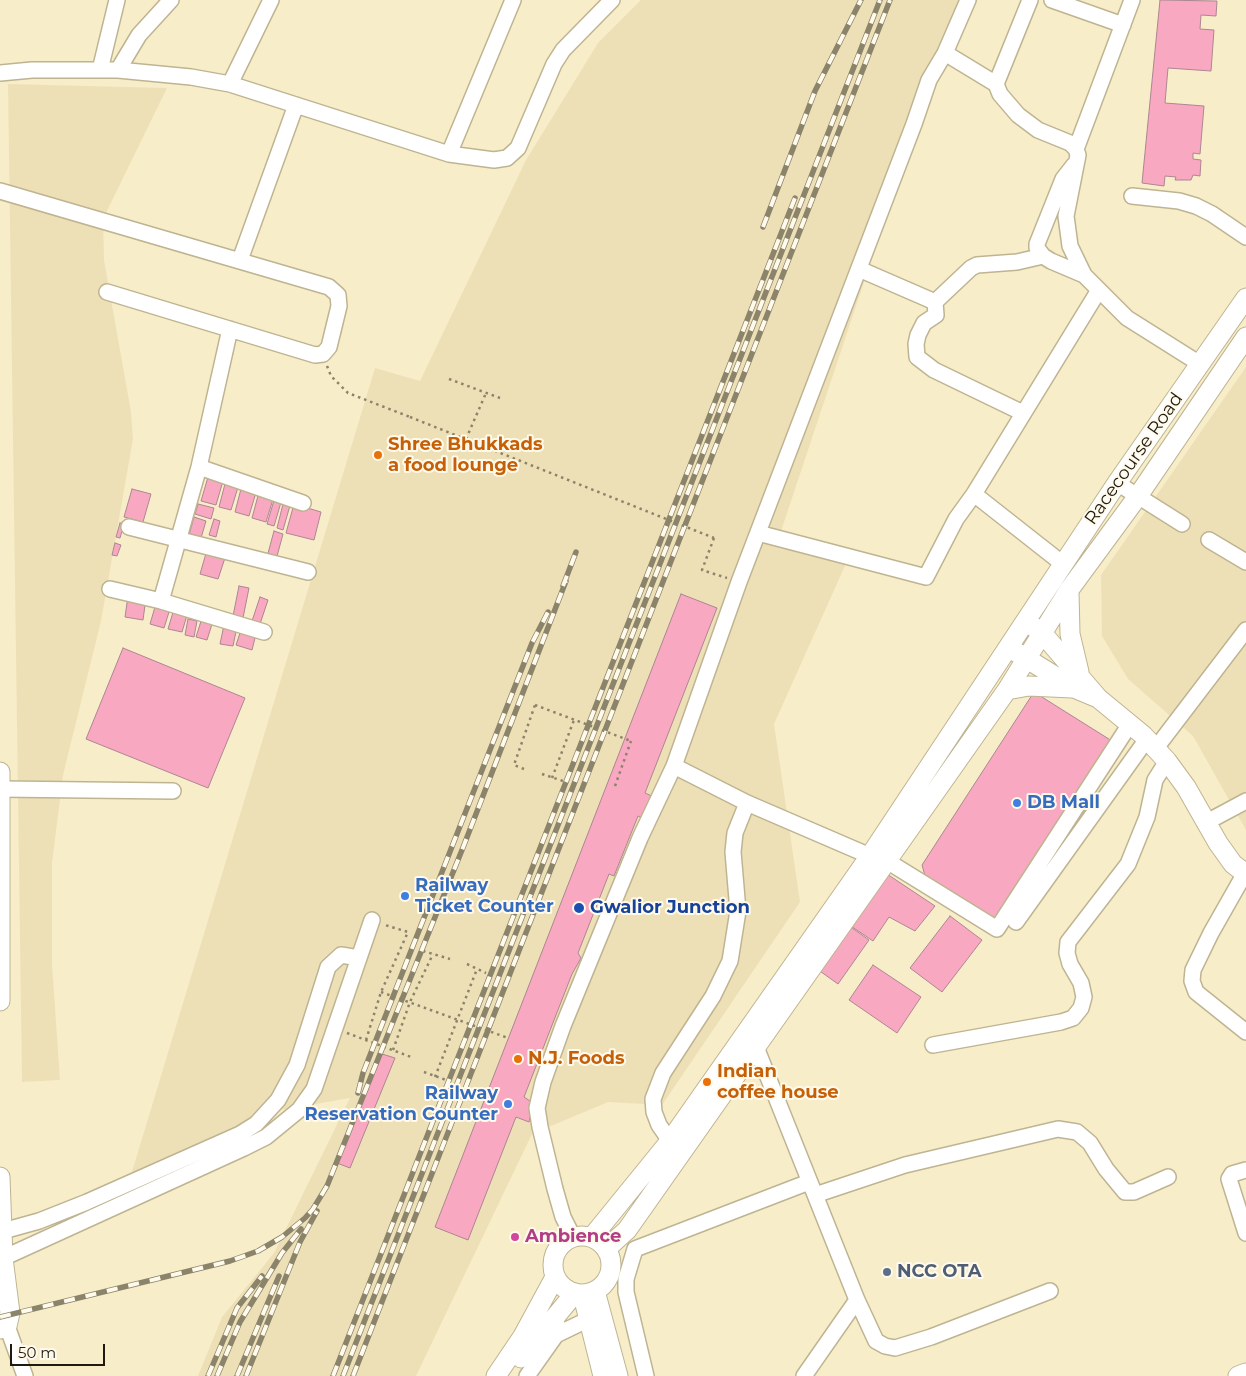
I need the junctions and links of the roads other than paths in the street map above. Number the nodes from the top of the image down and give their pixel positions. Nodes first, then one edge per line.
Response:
1 (117, 0) edge
2 (171, 0) edge
3 (271, 0) edge
4 (513, 0) edge
5 (612, 0) edge
6 (968, 0) edge
7 (1030, 0) edge
8 (1052, 0) edge
9 (1132, 0) edge
10 (596, 5) edge
11 (1123, 25) junction
12 (945, 53) junction
13 (100, 70) junction
14 (118, 70) junction
15 (0, 73) edge
16 (230, 84) junction
17 (996, 84) junction
18 (296, 105) junction
19 (449, 154) junction
20 (1076, 156) junction
21 (0, 191) edge
22 (1132, 196) dead end
23 (1246, 237) edge
24 (1043, 256) junction
25 (240, 260) junction
26 (859, 269) junction
27 (1084, 275) junction
28 (1100, 290) junction
29 (107, 292) dead end
30 (1246, 298) edge
31 (935, 302) junction
32 (230, 330) junction
33 (1246, 337) edge
34 (1200, 364) junction
35 (1023, 413) junction
36 (199, 467) junction
37 (1117, 483) junction
38 (974, 494) junction
39 (1138, 496) junction
40 (304, 503) dead end
41 (1182, 524) dead end
42 (129, 527) dead end
43 (758, 533) junction
44 (1209, 540) dead end
45 (178, 541) junction
46 (1246, 562) edge
47 (1063, 564) junction
48 (308, 572) dead end
49 (110, 589) dead end
50 (1069, 590) junction
51 (161, 601) junction
52 (1024, 622) junction
53 (1246, 630) edge
54 (264, 632) dead end
55 (1043, 634) junction
56 (1007, 647) junction
57 (1026, 658) junction
58 (1076, 681) junction
59 (1008, 690) junction
60 (1130, 724) junction
61 (1157, 749) junction
62 (674, 766) junction
63 (0, 772) edge
64 (0, 789) edge
65 (173, 791) dead end
66 (1246, 802) edge
67 (747, 803) junction
68 (1206, 823) junction
69 (879, 858) junction
70 (1245, 874) edge
71 (372, 920) road end
72 (1016, 922) dead end
73 (360, 958) junction
74 (0, 1001) edge
75 (1246, 1032) edge
76 (933, 1045) dead end
77 (756, 1047) junction
78 (670, 1141) junction
79 (1246, 1170) edge
80 (0, 1177) edge
81 (1168, 1177) dead end
82 (812, 1188) junction
83 (1245, 1229) edge
84 (3, 1231) junction
85 (573, 1237) junction
86 (592, 1237) junction
87 (606, 1249) junction
88 (3, 1258) junction
89 (555, 1277) junction
90 (1050, 1291) dead end
91 (584, 1292) junction
92 (856, 1300) junction
93 (557, 1314) junction
94 (589, 1320) junction
95 (4, 1327) edge
96 (556, 1335) junction
97 (1246, 1373) edge
98 (24, 1376) edge
99 (496, 1376) edge
100 (509, 1376) edge
101 (528, 1376) edge
102 (603, 1376) edge
103 (618, 1376) edge
104 (646, 1376) edge
105 (804, 1376) edge
106 (1238, 1376) edge

1 - 13 street
2 - 14 street
3 - 16 street
4 - 19 street
5 - 10 street
6 - 12 street
7 - 17 street
8 - 11 street
9 - 11 street
10 - 19 street
11 - 20 street
12 - 17 street
12 - 26 street
13 - 14 street
13 - 15 street
14 - 16 street
16 - 18 street
17 - 20 street
18 - 19 street
18 - 25 street
20 - 24 street
20 - 27 street
21 - 25 street
22 - 23 street
24 - 27 street
24 - 31 street
25 - 32 street
26 - 31 street
26 - 43 street
27 - 28 street
28 - 34 street
28 - 35 street
29 - 32 street
30 - 34 main road, Racecourse Road
31 - 35 street
32 - 36 street
33 - 39 main road, Racecourse Road
34 - 37 main road, Racecourse Road
35 - 38 street
36 - 40 street
36 - 45 street
37 - 39 street
37 - 47 main road, Racecourse Road
38 - 43 street
38 - 47 street
39 - 41 street
39 - 50 main road, Racecourse Road
42 - 45 street
43 - 62 street
44 - 46 street
45 - 48 street
45 - 51 street
47 - 52 main road, Racecourse Road
49 - 51 street
50 - 55 main road, Racecourse Road
50 - 58 main road
51 - 54 street
52 - 55 main road
52 - 56 main road, Racecourse Road
53 - 61 street
55 - 57 main road, Racecourse Road
55 - 58 main road
56 - 57 main road
56 - 69 main road, Racecourse Road
57 - 58 main road
57 - 59 main road, Racecourse Road
58 - 59 main road
58 - 60 main road
59 - 69 main road, Racecourse Road
60 - 61 main road
60 - 69 street
61 - 68 main road
61 - 72 street
61 - 76 street
62 - 67 street
62 - 85 street
63 - 64 main road
64 - 65 street
64 - 74 main road
66 - 68 street
67 - 69 street
67 - 78 street
68 - 70 main road
69 - 77 main road
69 - 78 main road
70 - 75 street
71 - 73 street
73 - 84 street
73 - 88 street
77 - 82 street
77 - 87 main road
78 - 86 main road
79 - 83 street
80 - 84 main road
81 - 82 street
82 - 92 street
82 - 104 street
84 - 88 main road
85 - 86 main road
85 - 89 main road
86 - 87 main road
87 - 91 main road
88 - 95 main road
89 - 91 main road
89 - 99 main road
90 - 92 street
91 - 93 main road
91 - 94 main road
91 - 103 main road
92 - 105 street
93 - 96 street
93 - 100 main road
94 - 96 street
94 - 102 main road
95 - 98 street
96 - 101 street
97 - 106 main road

